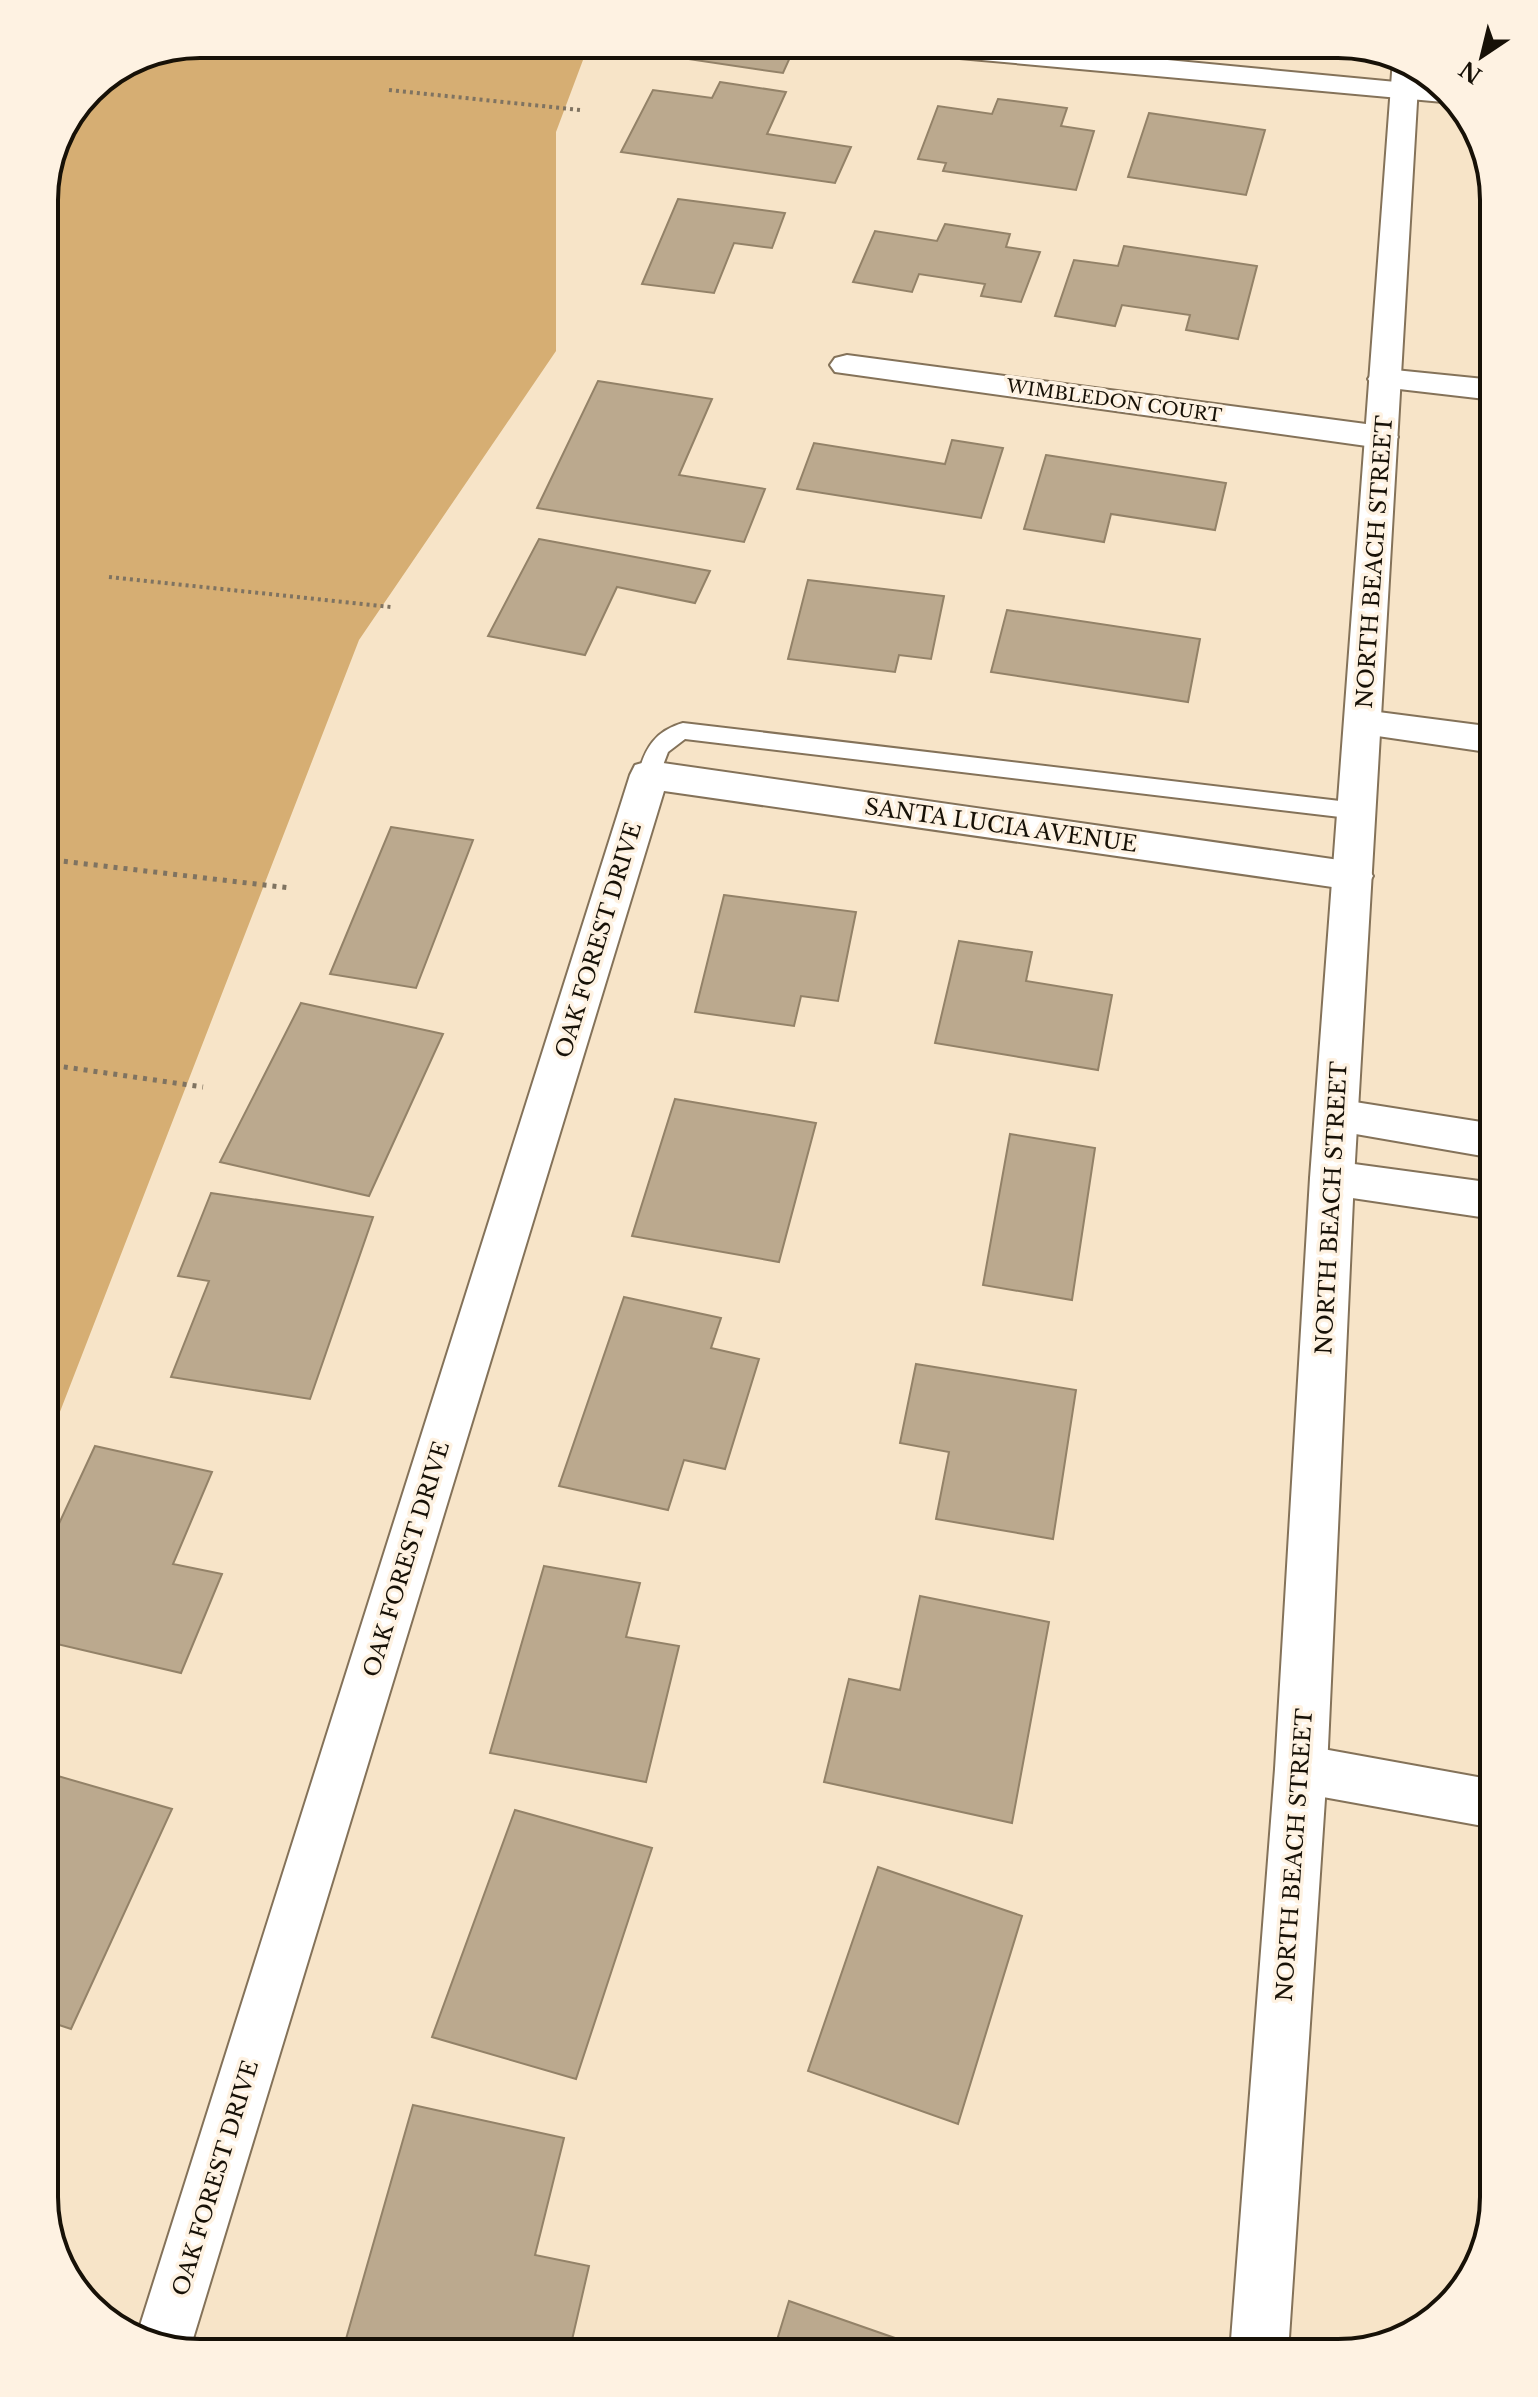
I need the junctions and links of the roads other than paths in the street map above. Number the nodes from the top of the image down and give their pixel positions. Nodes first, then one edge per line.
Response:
1 (1105, 58) edge
2 (1404, 78) edge
3 (847, 365) dead end
4 (1385, 379) junction
5 (1480, 389) edge
6 (1381, 437) junction
7 (1363, 723) junction
8 (1480, 738) edge
9 (649, 775) junction
10 (1357, 811) junction
11 (1353, 876) junction
12 (1336, 1116) junction
13 (1480, 1139) edge
14 (1332, 1178) junction
15 (1480, 1199) edge
16 (1301, 1769) junction
17 (1480, 1801) edge
18 (166, 2334) edge
19 (1260, 2339) edge

1 - 2 street
2 - 4 street, NORTH BEACH STREET
3 - 6 street, WIMBLEDON COURT
4 - 5 street
4 - 6 street, NORTH BEACH STREET
6 - 7 street, NORTH BEACH STREET
7 - 8 street
7 - 10 street, NORTH BEACH STREET
9 - 10 lane
9 - 11 street, SANTA LUCIA AVENUE
9 - 18 street, OAK FOREST DRIVE
10 - 11 street, NORTH BEACH STREET
11 - 12 street, NORTH BEACH STREET
12 - 13 street
12 - 14 street, NORTH BEACH STREET
14 - 15 street
14 - 16 street, NORTH BEACH STREET
16 - 17 street
16 - 19 street, NORTH BEACH STREET

